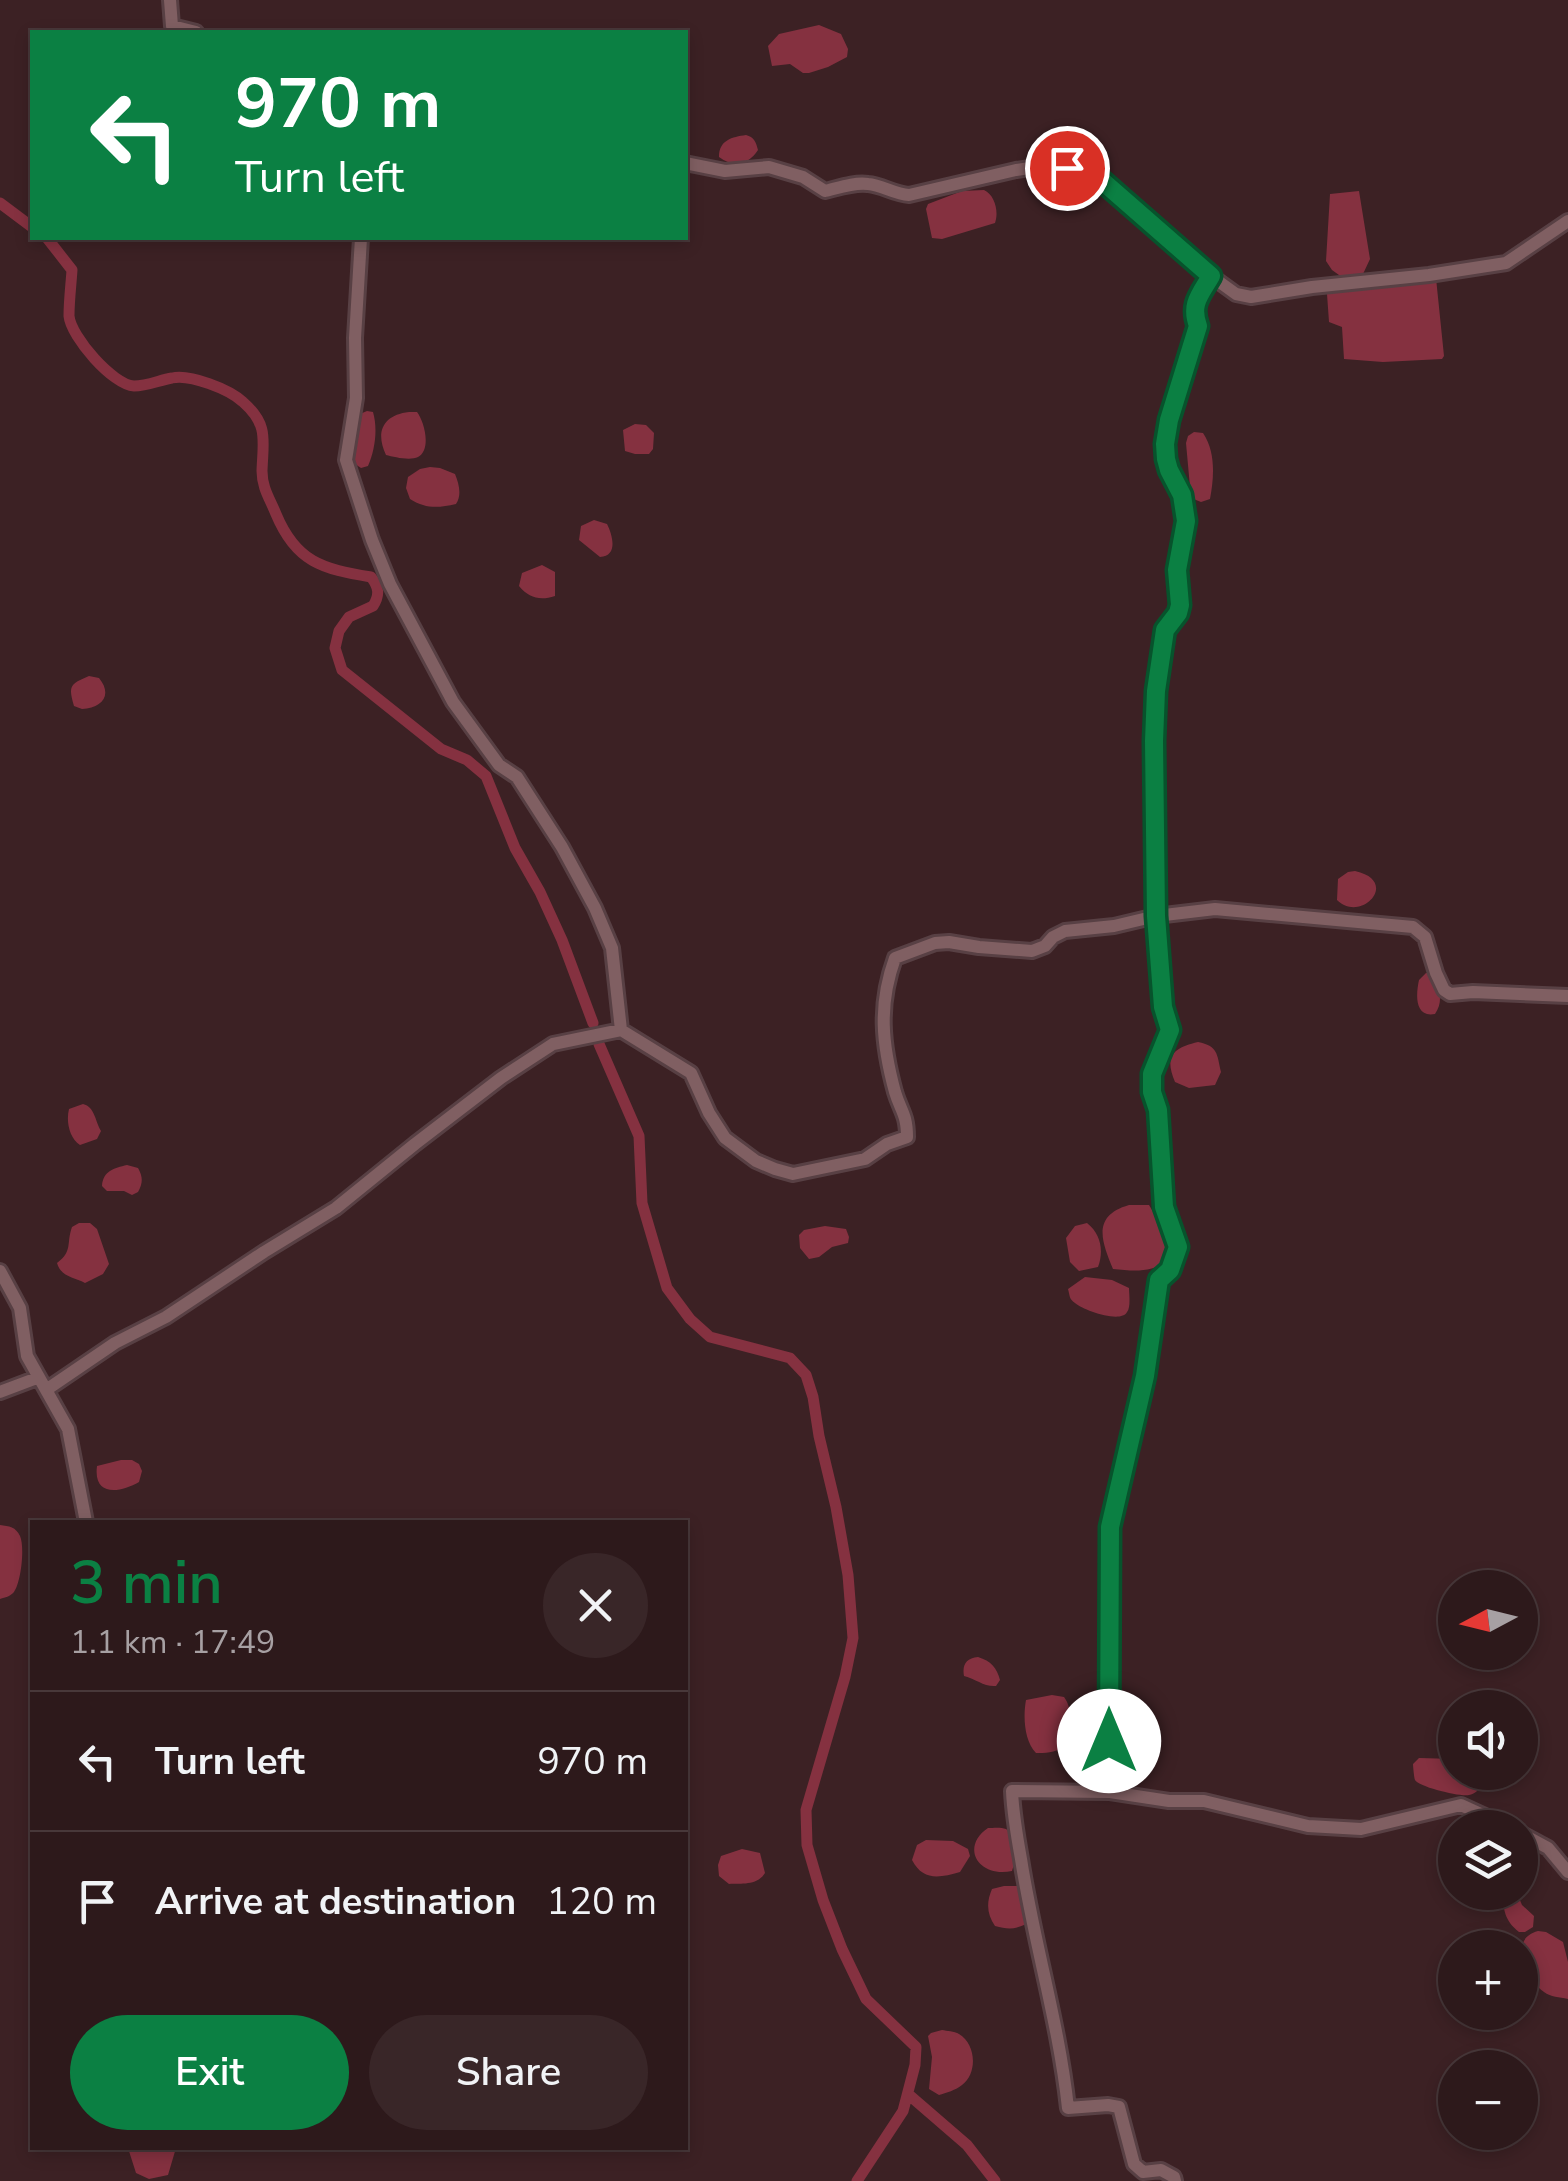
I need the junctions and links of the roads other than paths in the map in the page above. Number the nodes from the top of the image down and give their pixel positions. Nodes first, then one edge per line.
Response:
1 (170, 0) edge
2 (188, 30) edge
3 (688, 164) edge
4 (1568, 222) edge
5 (361, 240) edge
6 (1211, 276) junction
7 (1156, 916) junction
8 (1568, 996) edge
9 (621, 1030) junction
10 (0, 1271) edge
11 (42, 1384) junction
12 (0, 1392) edge
13 (86, 1520) edge
14 (1110, 1792) junction
15 (1438, 1810) edge
16 (1439, 1810) edge
17 (1472, 1810) edge
18 (1538, 1842) edge
19 (1568, 1872) edge
20 (1174, 2181) edge

1 - 2 street
3 - 6 street
4 - 6 street
5 - 9 street
6 - 7 street
7 - 8 street
7 - 9 street
7 - 14 street
9 - 11 street
10 - 11 street
11 - 12 street
11 - 13 street
14 - 15 street
14 - 20 street
16 - 17 street
18 - 19 street

